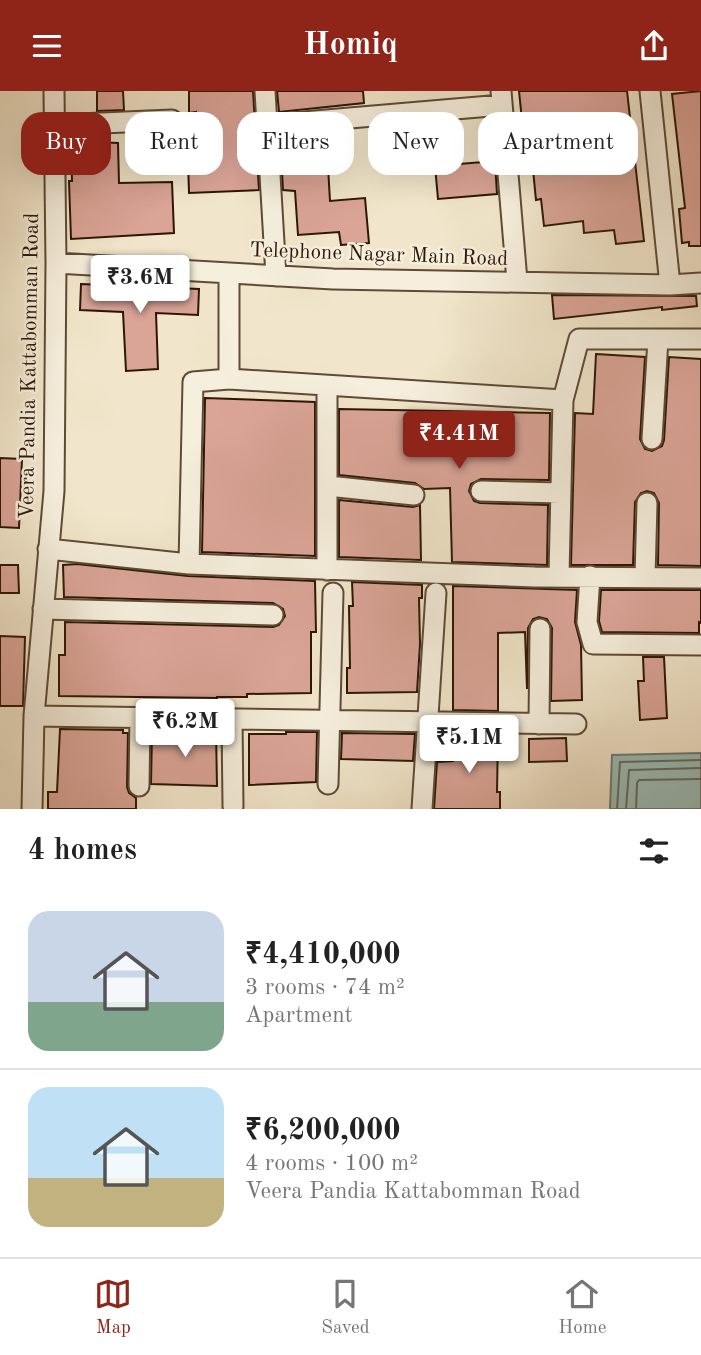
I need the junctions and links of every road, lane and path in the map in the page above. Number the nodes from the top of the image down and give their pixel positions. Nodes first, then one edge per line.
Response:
1 (54, 91) edge
2 (265, 91) edge
3 (650, 91) edge
4 (502, 98) edge
5 (55, 112) edge
6 (267, 112) edge
7 (354, 115) edge
8 (55, 175) edge
9 (271, 175) edge
10 (56, 263) junction
11 (229, 273) junction
12 (276, 276) junction
13 (517, 281) junction
14 (701, 283) edge
15 (670, 285) junction
16 (657, 339) junction
17 (701, 339) edge
18 (229, 379) junction
19 (327, 386) junction
20 (563, 400) junction
21 (652, 439) dead end
22 (328, 486) junction
23 (481, 491) dead end
24 (561, 493) junction
25 (414, 495) dead end
26 (647, 503) dead end
27 (48, 549) junction
28 (189, 564) junction
29 (327, 571) junction
30 (559, 575) junction
31 (590, 576) junction
32 (645, 577) junction
33 (701, 578) edge
34 (333, 593) dead end
35 (436, 593) dead end
36 (43, 609) junction
37 (273, 615) dead end
38 (540, 629) dead end
39 (701, 645) edge
40 (34, 716) junction
41 (140, 718) junction
42 (232, 720) junction
43 (330, 721) junction
44 (428, 722) junction
45 (539, 724) junction
46 (576, 724) dead end
47 (328, 784) dead end
48 (139, 786) dead end
49 (233, 806) dead end
50 (32, 809) edge
51 (422, 809) edge

1 - 5 street, Veera Pandia Kattabomman Road
2 - 6 street
3 - 15 street
4 - 7 street
4 - 13 street
8 - 10 street, Veera Pandia Kattabomman Road
9 - 12 street
10 - 11 street, Telephone Nagar Main Road
10 - 27 street, Veera Pandia Kattabomman Road
11 - 12 street, Telephone Nagar Main Road
11 - 18 street
12 - 13 street, Telephone Nagar Main Road
13 - 15 street, Telephone Nagar Main Road
14 - 15 street, Telephone Nagar Main Road
16 - 17 street
16 - 20 street
16 - 21 street
18 - 19 street
18 - 28 street
19 - 20 street
19 - 22 street
20 - 24 street
22 - 25 street
22 - 29 street
23 - 24 street
24 - 30 street
26 - 32 street
27 - 28 street
27 - 36 street, Veera Pandia Kattabomman Road
28 - 29 street
29 - 30 street
30 - 31 street
31 - 32 street
31 - 39 street
32 - 33 street
34 - 43 street
35 - 44 street
36 - 37 street
36 - 40 street, Veera Pandia Kattabomman Road
38 - 45 street
40 - 41 street
40 - 50 street, Veera Pandia Kattabomman Road
41 - 42 street
41 - 48 street
42 - 43 street
42 - 49 street
43 - 44 street
43 - 47 street
44 - 45 street
44 - 51 street
45 - 46 street

